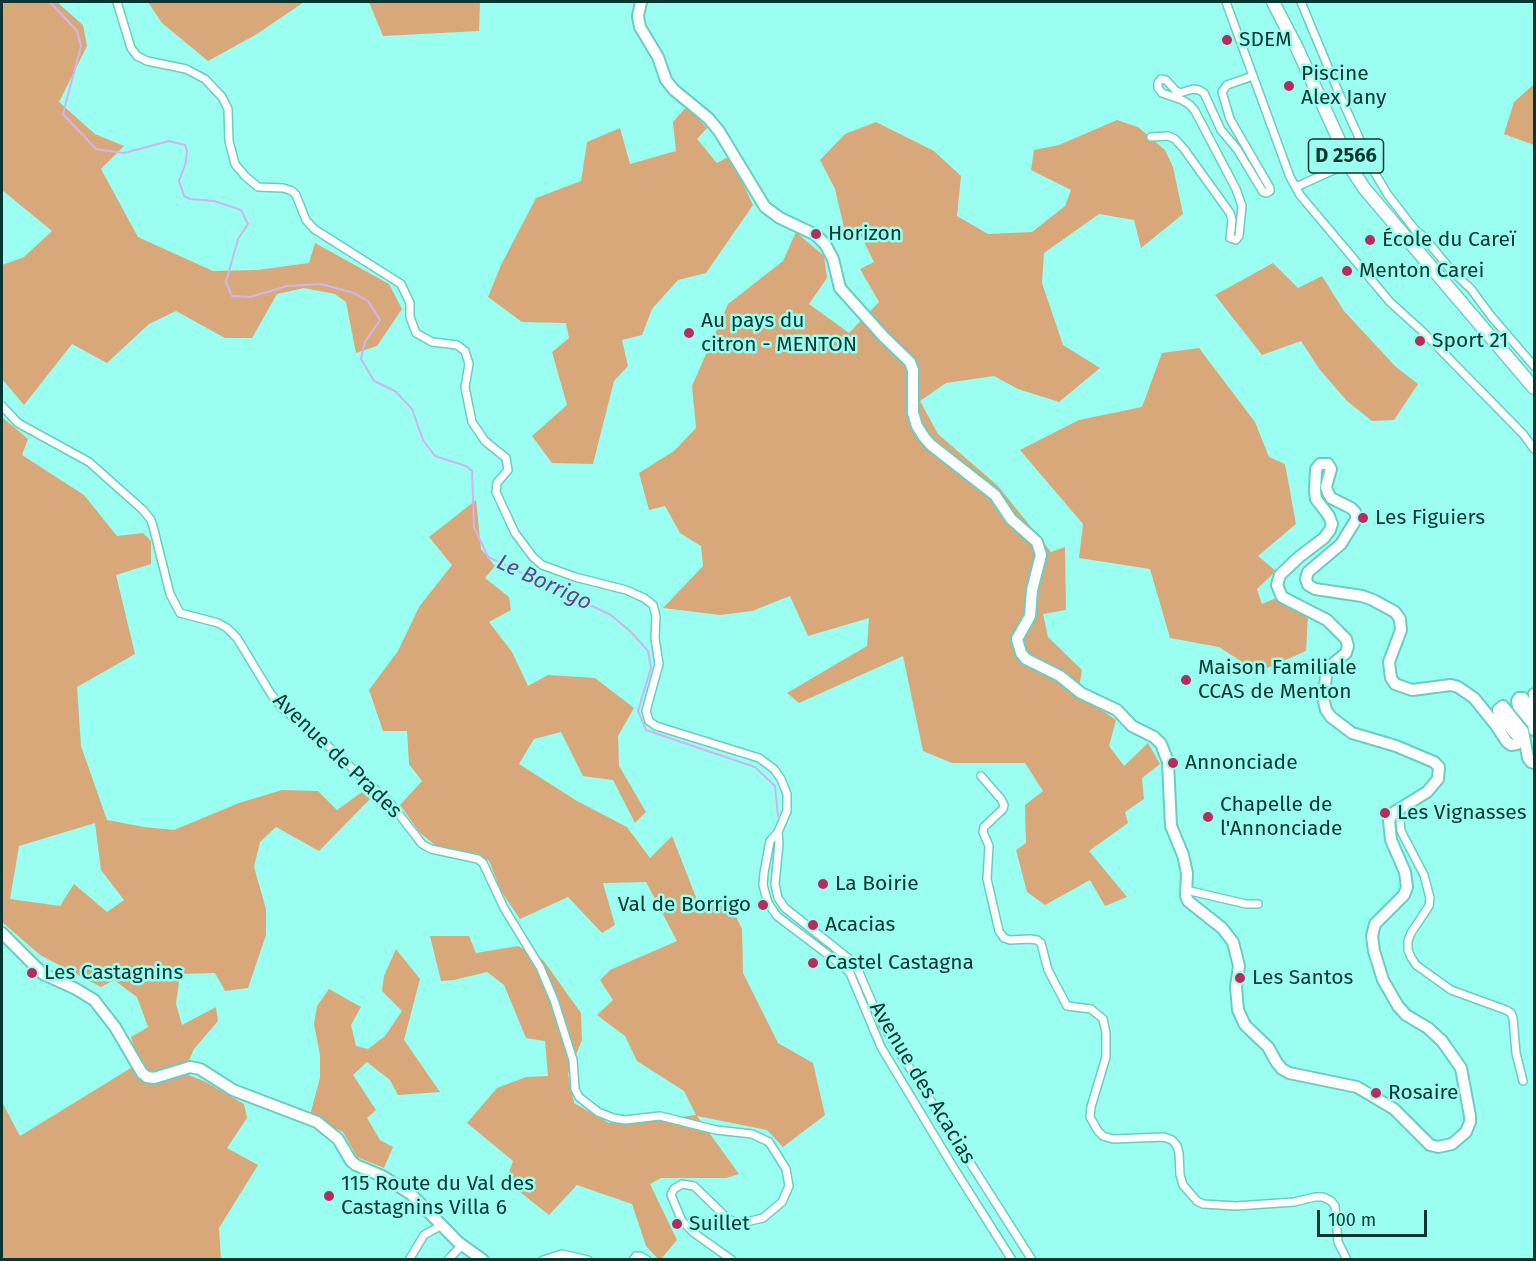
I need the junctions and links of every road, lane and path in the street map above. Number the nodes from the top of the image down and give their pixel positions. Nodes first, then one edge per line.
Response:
1 (117, 2) edge
2 (641, 2) edge
3 (1226, 2) edge
4 (1273, 2) edge
5 (1301, 2) edge
6 (1253, 76) junction
7 (1151, 137) dead end
8 (1367, 155) junction
9 (1350, 163) junction
10 (1296, 187) junction
11 (1534, 366) edge
12 (1534, 388) edge
13 (2, 406) edge
14 (1534, 449) edge
15 (1534, 694) edge
16 (1534, 699) edge
17 (1534, 715) edge
18 (1534, 730) edge
19 (1534, 763) edge
20 (981, 776) dead end
21 (1399, 808) junction
22 (778, 832) junction
23 (1186, 891) junction
24 (1258, 904) dead end
25 (2, 933) edge
26 (1523, 1081) dead end
27 (442, 1225) junction
28 (462, 1245) junction
29 (409, 1260) edge
30 (448, 1260) edge
31 (483, 1260) edge
32 (543, 1260) edge
33 (588, 1260) edge
34 (633, 1260) edge
35 (647, 1260) edge
36 (732, 1260) edge
37 (1012, 1260) edge
38 (1032, 1260) edge
39 (1347, 1260) edge

1 - 22 street
2 - 23 street
3 - 6 street
4 - 9 main road, D 2566
5 - 8 street
6 - 7 street
6 - 10 street
8 - 9 street
8 - 11 street
9 - 10 street
9 - 12 main road, D 2566
10 - 14 street
13 - 36 street, Avenue de Prades
15 - 16 street
17 - 18 street
19 - 21 street
20 - 39 street
21 - 23 street
21 - 26 street
22 - 37 street, Avenue des Acacias
22 - 38 street, Avenue des Acacias
23 - 24 street
25 - 27 street
27 - 28 street
27 - 29 street
28 - 30 street
28 - 31 street
32 - 33 street
34 - 35 street

